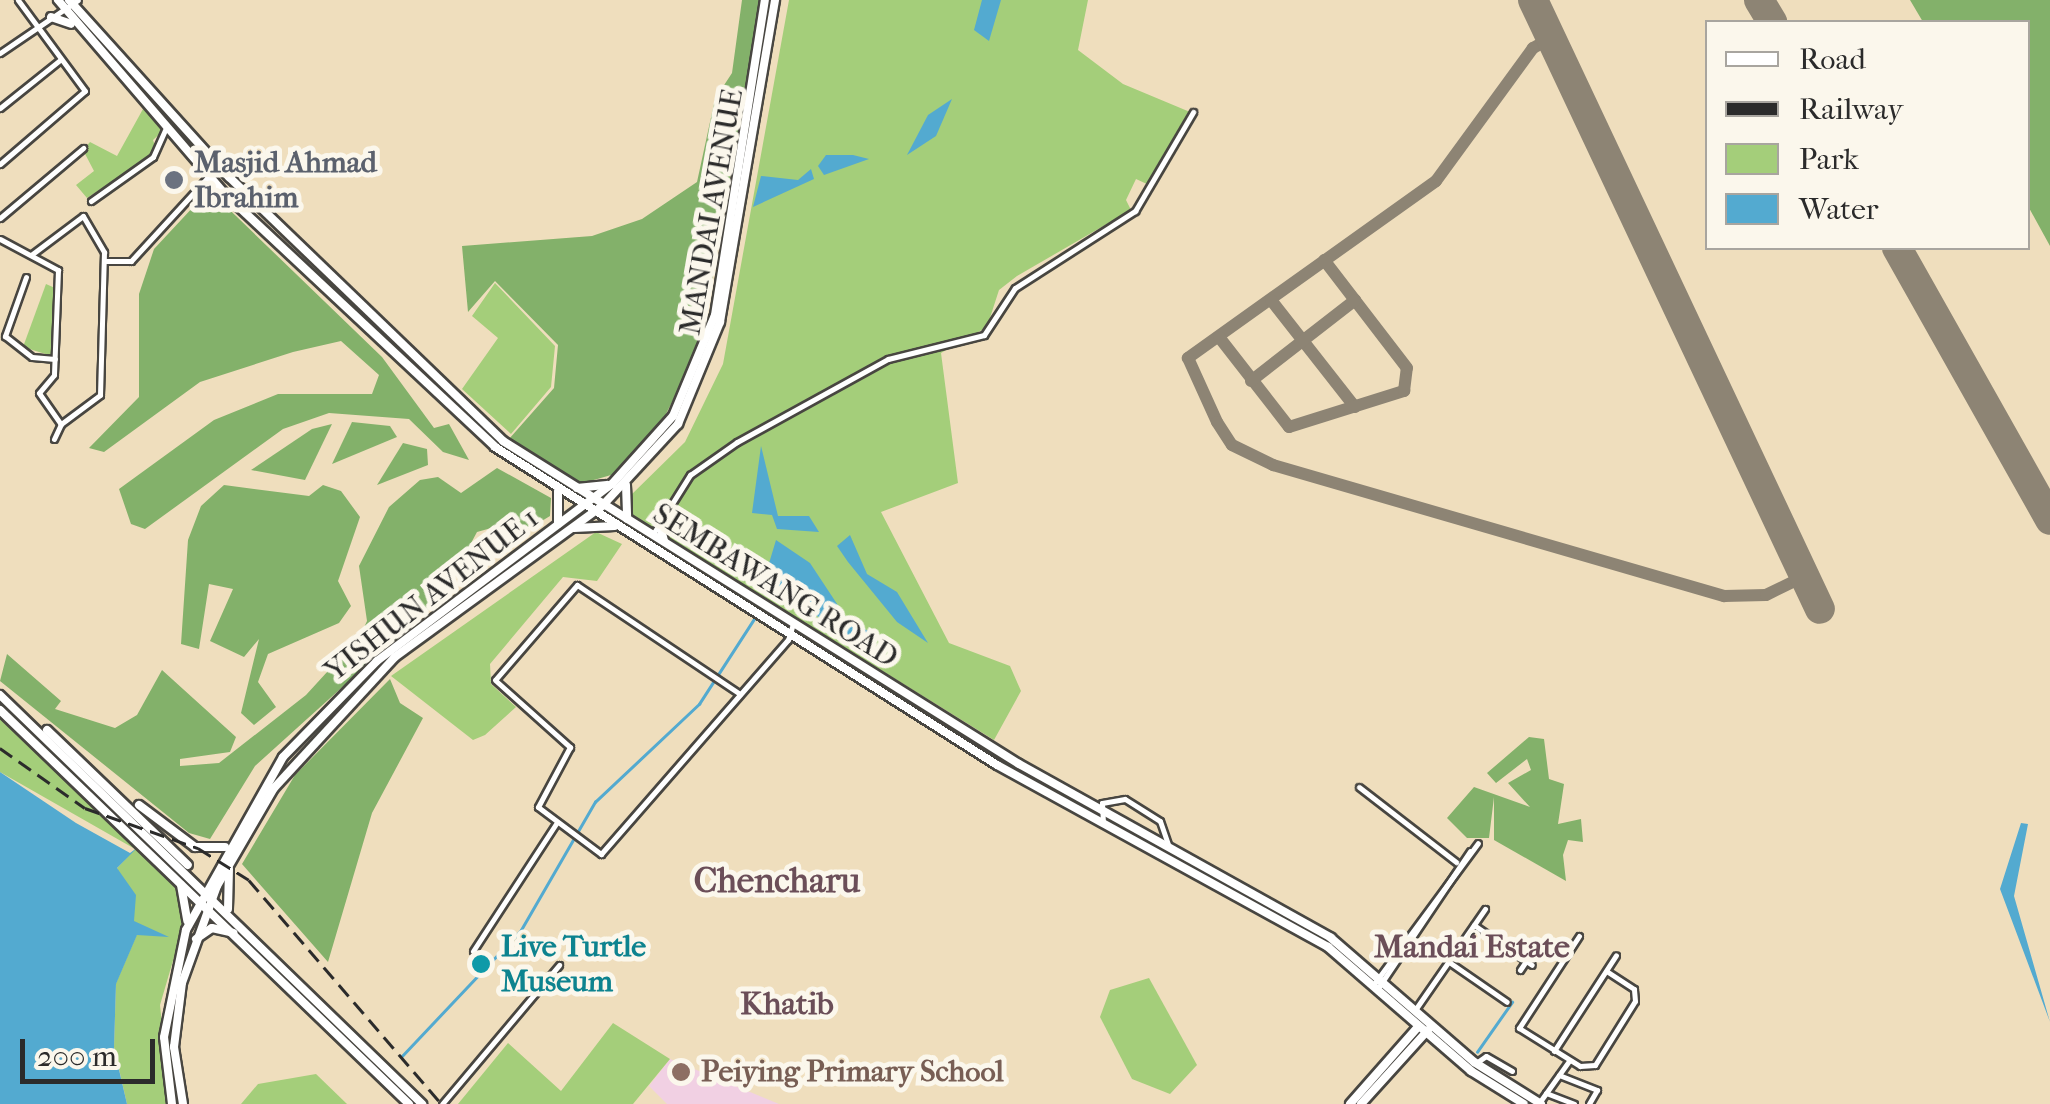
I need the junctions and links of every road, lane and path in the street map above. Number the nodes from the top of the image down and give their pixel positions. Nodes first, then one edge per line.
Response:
1 (18, 0) edge
2 (58, 0) edge
3 (765, 0) edge
4 (774, 0) edge
5 (71, 4) edge
6 (50, 18) junction
7 (36, 26) junction
8 (75, 26) junction
9 (0, 53) edge
10 (60, 60) junction
11 (0, 108) edge
12 (1194, 112) dead end
13 (166, 128) junction
14 (83, 148) dead end
15 (0, 164) edge
16 (208, 177) junction
17 (252, 198) junction
18 (91, 200) dead end
19 (264, 210) junction
20 (242, 211) junction
21 (0, 218) edge
22 (251, 220) junction
23 (0, 239) edge
24 (32, 255) junction
25 (104, 261) junction
26 (26, 278) dead end
27 (55, 359) junction
28 (61, 424) junction
29 (54, 439) dead end
30 (612, 484) junction
31 (626, 485) junction
32 (572, 488) junction
33 (558, 491) junction
34 (598, 503) junction
35 (589, 510) junction
36 (630, 522) junction
37 (659, 522) junction
38 (617, 526) junction
39 (570, 529) junction
40 (550, 532) junction
41 (652, 536) junction
42 (646, 545) junction
43 (666, 545) junction
44 (793, 624) junction
45 (792, 636) junction
46 (740, 694) junction
47 (0, 695) edge
48 (0, 710) edge
49 (38, 724) junction
50 (108, 781) junction
51 (1359, 787) dead end
52 (1098, 808) junction
53 (557, 822) junction
54 (1104, 826) junction
55 (1168, 844) junction
56 (225, 847) junction
57 (1456, 862) junction
58 (229, 864) junction
59 (196, 877) junction
60 (180, 882) junction
61 (205, 885) junction
62 (214, 894) junction
63 (198, 899) junction
64 (208, 907) junction
65 (228, 909) junction
66 (1484, 909) dead end
67 (1474, 926) junction
68 (186, 930) junction
69 (236, 934) junction
70 (1578, 936) dead end
71 (196, 939) junction
72 (473, 951) dead end
73 (1616, 955) dead end
74 (1449, 962) junction
75 (558, 965) dead end
76 (1390, 967) junction
77 (1520, 970) dead end
78 (1606, 971) junction
79 (1379, 982) junction
80 (1507, 989) dead end
81 (180, 993) junction
82 (169, 997) junction
83 (1415, 1010) junction
84 (1422, 1026) junction
85 (1442, 1048) junction
86 (1412, 1050) junction
87 (1554, 1051) junction
88 (1570, 1060) junction
89 (1476, 1064) junction
90 (1512, 1071) dead end
91 (1559, 1075) junction
92 (1546, 1093) junction
93 (172, 1104) edge
94 (183, 1104) edge
95 (409, 1104) edge
96 (422, 1104) edge
97 (442, 1104) edge
98 (1350, 1104) edge
99 (1361, 1104) edge
100 (1524, 1104) edge
101 (1540, 1104) edge
102 (1574, 1104) edge
103 (1589, 1104) edge

1 - 7 street
2 - 5 main road, SEMBAWANG ROAD
2 - 6 main road
3 - 30 main road, MANDAI AVENUE
4 - 31 main road, MANDAI AVENUE
5 - 6 street
5 - 8 main road, SEMBAWANG ROAD
5 - 17 main road, SEMBAWANG ROAD
6 - 7 street
6 - 8 main road
7 - 9 street
7 - 10 street
8 - 13 main road, SEMBAWANG ROAD
10 - 11 street
10 - 15 street
12 - 37 street
13 - 16 main road, SEMBAWANG ROAD
13 - 18 street
14 - 21 street
16 - 20 main road, SEMBAWANG ROAD
16 - 25 street
17 - 19 main road, SEMBAWANG ROAD
17 - 20 main road
19 - 22 main road
19 - 32 main road, SEMBAWANG ROAD
20 - 22 main road, SEMBAWANG ROAD
22 - 33 main road, SEMBAWANG ROAD
23 - 24 street
24 - 25 street
24 - 27 street
25 - 28 street
26 - 27 street
27 - 28 street
28 - 29 street
30 - 32 main road
30 - 34 main road, MANDAI AVENUE
31 - 34 main road, MANDAI AVENUE
31 - 36 main road
32 - 34 main road, SEMBAWANG ROAD
33 - 35 main road, SEMBAWANG ROAD
33 - 40 main road
34 - 35 main road, MANDAI AVENUE
34 - 36 main road, SEMBAWANG ROAD
35 - 38 main road, SEMBAWANG ROAD
35 - 39 main road, YISHUN AVENUE 1
35 - 40 main road, YISHUN AVENUE 1
36 - 41 main road, SEMBAWANG ROAD
37 - 41 street
37 - 43 main road
38 - 39 main road
38 - 42 main road, SEMBAWANG ROAD
39 - 58 main road, YISHUN AVENUE 1
40 - 56 main road, YISHUN AVENUE 1
41 - 42 street
41 - 43 main road, SEMBAWANG ROAD
42 - 45 main road, SEMBAWANG ROAD
43 - 44 main road, SEMBAWANG ROAD
44 - 45 street
44 - 52 main road, SEMBAWANG ROAD
45 - 46 street
45 - 54 main road, SEMBAWANG ROAD
46 - 53 street
46 - 53 street
47 - 49 main road
48 - 60 main road
49 - 50 main road
49 - 59 main road
50 - 56 main road
50 - 59 main road
51 - 57 street
52 - 54 street
52 - 55 main road, SEMBAWANG ROAD
52 - 55 street
53 - 72 street
54 - 79 main road, SEMBAWANG ROAD
55 - 79 main road, SEMBAWANG ROAD
56 - 61 main road, YISHUN AVENUE 1
57 - 76 street
57 - 76 street
58 - 62 main road, YISHUN AVENUE 1
58 - 65 main road
59 - 61 main road
60 - 63 main road
60 - 68 main road
61 - 62 main road
61 - 63 main road, YISHUN AVENUE 1
62 - 64 main road, YISHUN AVENUE 1
62 - 65 main road
63 - 64 main road
63 - 68 main road, YISHUN AVENUE 1
64 - 69 main road
64 - 71 main road, YISHUN AVENUE 1
65 - 96 main road
66 - 67 street
67 - 74 street
67 - 77 street
68 - 82 main road, YISHUN AVENUE 1
69 - 71 main road
69 - 95 main road
70 - 87 street
71 - 81 main road, YISHUN AVENUE 1
73 - 78 street
74 - 80 street
74 - 83 street
75 - 97 street
76 - 79 street
78 - 87 street
78 - 88 street
79 - 83 main road, SEMBAWANG ROAD
79 - 84 main road, SEMBAWANG ROAD
81 - 82 main road
81 - 94 main road, YISHUN AVENUE 1
82 - 93 main road, YISHUN AVENUE 1
83 - 84 main road, SEMBAWANG ROAD
84 - 85 main road, SEMBAWANG ROAD
84 - 86 main road
84 - 89 main road, SEMBAWANG ROAD
84 - 98 main road
85 - 86 main road
85 - 100 main road, SEMBAWANG ROAD
86 - 99 main road
87 - 88 street
88 - 91 street
89 - 90 street
89 - 101 main road, SEMBAWANG ROAD
91 - 92 street
91 - 103 street
92 - 101 street
92 - 102 street

